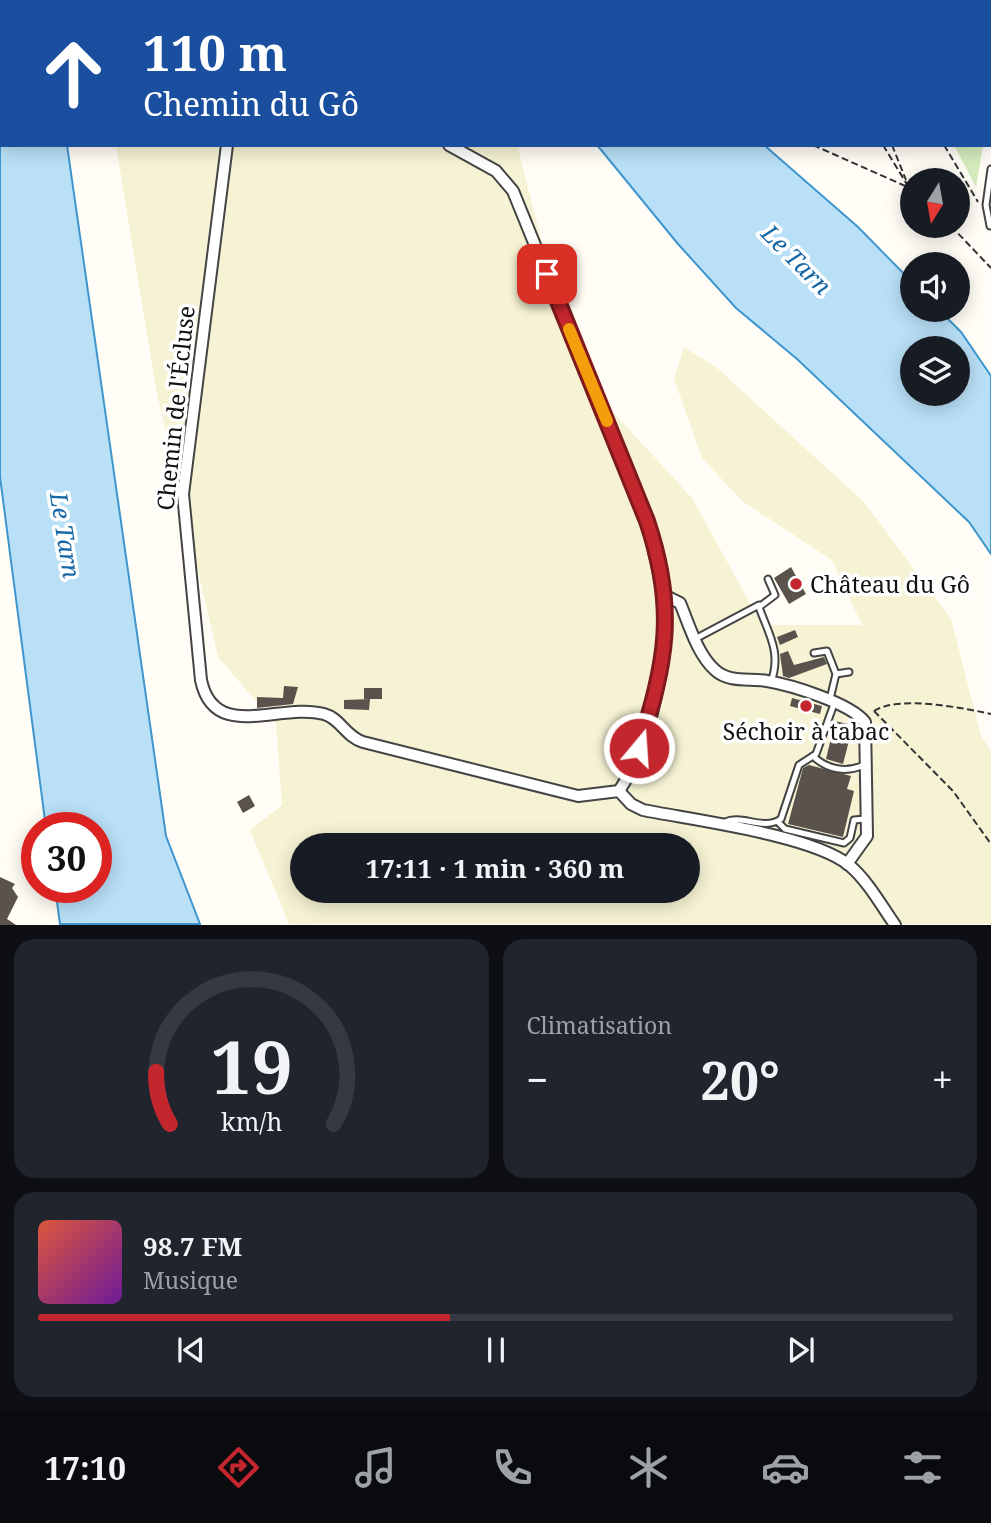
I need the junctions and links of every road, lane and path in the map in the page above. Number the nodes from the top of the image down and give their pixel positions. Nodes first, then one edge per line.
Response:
1 (227, 147) edge
2 (453, 147) edge
3 (818, 147) edge
4 (884, 147) edge
5 (893, 147) edge
6 (945, 147) edge
7 (901, 168) edge
8 (991, 169) edge
9 (900, 174) edge
10 (900, 183) edge
11 (986, 205) junction
12 (990, 226) edge
13 (962, 238) edge
14 (991, 268) edge
15 (768, 579) dead end
16 (664, 595) junction
17 (759, 605) junction
18 (695, 639) junction
19 (814, 653) dead end
20 (849, 672) dead end
21 (836, 674) junction
22 (771, 682) junction
23 (831, 703) junction
24 (874, 711) junction
25 (991, 714) edge
26 (865, 722) junction
27 (813, 756) junction
28 (864, 765) junction
29 (618, 791) junction
30 (865, 819) junction
31 (778, 822) junction
32 (719, 825) junction
33 (991, 844) edge
34 (847, 864) junction
35 (895, 925) edge

1 - 29 street, Chemin de l'Écluse
2 - 16 street
3 - 10 path
4 - 9 path
5 - 7 path
6 - 11 path
8 - 11 lane
11 - 12 lane
13 - 14 path
15 - 17 lane
16 - 18 street
16 - 29 street
17 - 18 lane
17 - 22 lane
18 - 22 street
19 - 21 lane
20 - 21 lane
21 - 23 lane
22 - 23 street
23 - 26 street
23 - 27 lane
24 - 25 path
24 - 26 path
24 - 33 path
26 - 28 street
27 - 28 lane
27 - 31 lane
28 - 30 street
29 - 32 street
30 - 31 lane
30 - 34 street
31 - 32 lane
32 - 34 street
34 - 35 street

